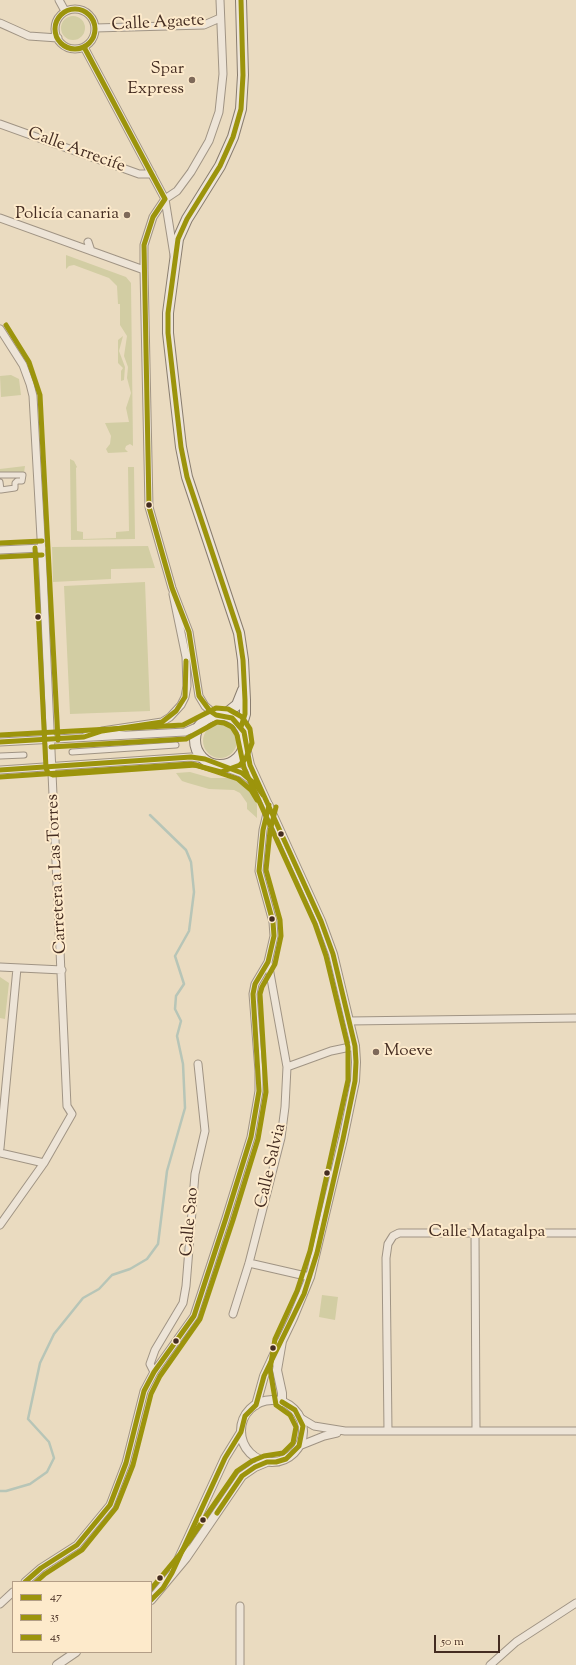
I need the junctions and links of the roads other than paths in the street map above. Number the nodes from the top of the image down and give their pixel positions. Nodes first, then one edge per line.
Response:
1 (59, 0) edge
2 (75, 0) edge
3 (220, 0) edge
4 (241, 0) edge
5 (74, 9) junction
6 (65, 11) junction
7 (220, 18) junction
8 (0, 23) edge
9 (95, 28) junction
10 (58, 38) junction
11 (84, 47) junction
12 (0, 124) edge
13 (152, 174) junction
14 (165, 199) junction
15 (0, 218) edge
16 (88, 242) dead end
17 (91, 251) junction
18 (175, 261) junction
19 (144, 270) junction
20 (0, 329) edge
21 (0, 475) edge
22 (0, 482) edge
23 (42, 548) junction
24 (0, 550) edge
25 (172, 588) junction
26 (244, 684) junction
27 (216, 715) junction
28 (199, 726) junction
29 (241, 727) junction
30 (84, 738) junction
31 (51, 740) junction
32 (0, 742) edge
33 (245, 743) junction
34 (176, 745) dead end
35 (72, 752) dead end
36 (24, 755) dead end
37 (0, 756) edge
38 (205, 759) junction
39 (220, 765) junction
40 (53, 768) junction
41 (0, 770) edge
42 (269, 805) junction
43 (268, 962) junction
44 (0, 966) edge
45 (18, 968) junction
46 (62, 970) junction
47 (576, 1018) edge
48 (349, 1021) junction
49 (355, 1046) junction
50 (198, 1064) dead end
51 (287, 1066) junction
52 (0, 1148) edge
53 (0, 1153) edge
54 (44, 1163) junction
55 (0, 1225) edge
56 (475, 1232) junction
57 (576, 1233) edge
58 (249, 1263) junction
59 (310, 1277) junction
60 (233, 1314) dead end
61 (282, 1341) junction
62 (154, 1372) junction
63 (282, 1402) junction
64 (256, 1405) junction
65 (300, 1417) junction
66 (476, 1430) junction
67 (345, 1431) junction
68 (388, 1431) junction
69 (576, 1431) edge
70 (241, 1432) junction
71 (299, 1446) junction
72 (267, 1462) junction
73 (172, 1573) junction
74 (26, 1581) edge
75 (12, 1593) edge
76 (152, 1599) edge
77 (576, 1603) edge
78 (0, 1604) edge
79 (240, 1606) dead end
80 (75, 1653) edge
81 (57, 1665) edge
82 (240, 1665) edge
83 (490, 1665) edge

1 - 6 street
2 - 5 street
3 - 7 street
4 - 18 main road
5 - 6 street
5 - 9 street
6 - 10 street
7 - 9 street, Calle Agaete
7 - 14 street
8 - 10 street
9 - 11 street
10 - 11 street
11 - 13 street
12 - 13 street, Calle Arrecife
13 - 14 street
14 - 18 street
14 - 19 street
15 - 17 street
16 - 17 street
17 - 19 street
18 - 26 main road
19 - 25 street
20 - 23 street, Carretera a Las Torres
21 - 22 street
23 - 24 street
23 - 31 street, Carretera a Las Torres
25 - 27 street
25 - 30 street
26 - 27 main road
26 - 29 main road
27 - 28 main road
27 - 29 main road
28 - 30 street
28 - 38 main road
29 - 33 main road
30 - 31 street
31 - 32 street
31 - 40 street, Carretera a Las Torres
33 - 39 main road
33 - 42 street
34 - 35 street
36 - 37 street
38 - 39 main road
38 - 40 street
39 - 42 street
40 - 41 street
40 - 46 street, Carretera a Las Torres
42 - 43 street
42 - 48 street
43 - 51 street, Calle Salvia
43 - 62 street
44 - 45 street
45 - 46 street
45 - 52 street
46 - 54 street, Carretera a Las Torres
47 - 48 street
48 - 49 street
49 - 51 street
49 - 59 street
50 - 62 street, Calle Sao
51 - 58 street, Calle Salvia
53 - 54 street
54 - 55 street
56 - 57 street, Calle Matagalpa
56 - 66 street
56 - 68 street, Calle Matagalpa
58 - 59 street
58 - 60 street, Calle Salvia
59 - 61 street
61 - 63 street
61 - 64 street
62 - 74 street
63 - 64 street
63 - 65 street
64 - 70 street
65 - 67 street
65 - 71 street
66 - 68 street
66 - 69 street
67 - 68 street
67 - 71 street
70 - 72 street
70 - 73 street
71 - 72 street
72 - 73 street
73 - 76 street
75 - 78 street
77 - 83 street
79 - 82 street
80 - 81 street

